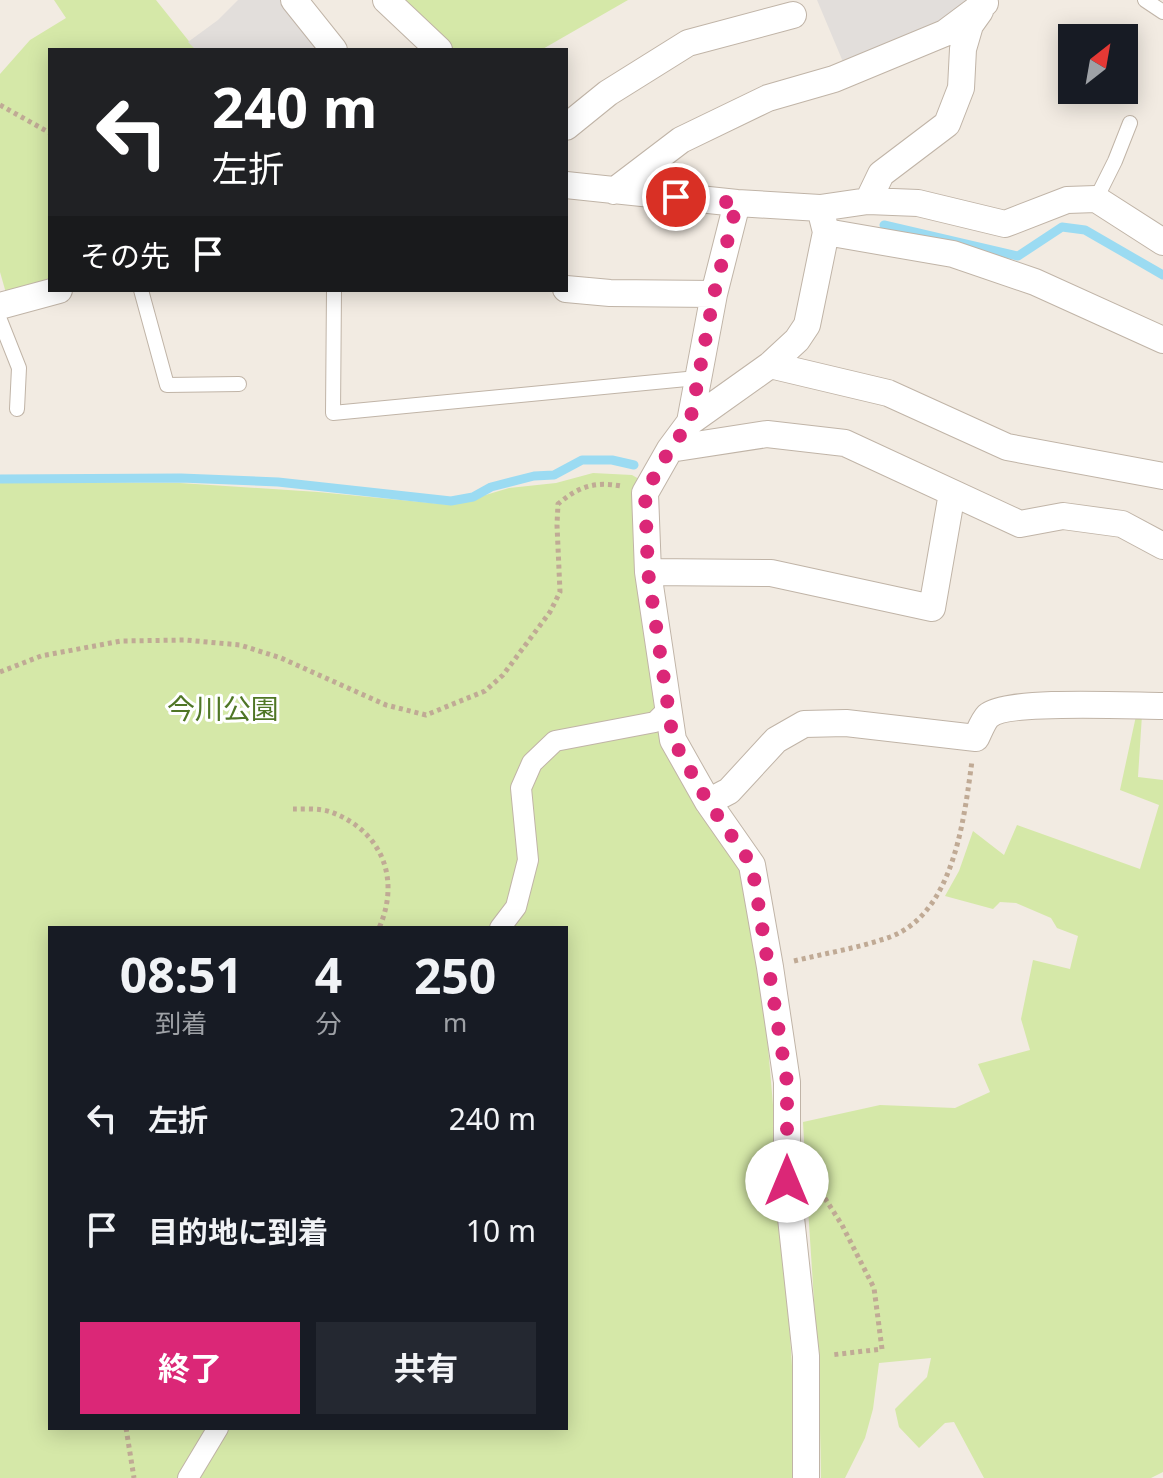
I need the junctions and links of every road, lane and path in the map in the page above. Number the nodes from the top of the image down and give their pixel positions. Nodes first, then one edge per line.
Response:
1 (294, 0) edge
2 (386, 0) edge
3 (1145, 0) edge
4 (986, 2) edge
5 (1163, 12) edge
6 (793, 15) dead end
7 (332, 48) edge
8 (437, 48) edge
9 (0, 105) edge
10 (1130, 123) dead end
11 (568, 125) edge
12 (48, 132) edge
13 (568, 185) edge
14 (614, 191) junction
15 (1096, 199) junction
16 (868, 201) junction
17 (737, 203) junction
18 (823, 220) junction
19 (1163, 242) edge
20 (568, 289) edge
21 (52, 292) edge
22 (142, 292) edge
23 (334, 292) edge
24 (714, 294) junction
25 (0, 306) edge
26 (0, 320) edge
27 (1163, 340) edge
28 (770, 365) junction
29 (697, 378) junction
30 (239, 384) dead end
31 (17, 409) dead end
32 (690, 422) junction
33 (670, 449) junction
34 (1163, 476) edge
35 (645, 493) junction
36 (952, 493) junction
37 (1163, 546) edge
38 (648, 572) junction
39 (0, 672) edge
40 (1163, 706) edge
41 (667, 710) junction
42 (976, 738) junction
43 (708, 802) junction
44 (293, 809) dead end
45 (380, 926) edge
46 (502, 926) edge
47 (770, 967) junction
48 (787, 1181) junction
49 (825, 1355) dead end
50 (126, 1430) edge
51 (217, 1430) edge
52 (134, 1478) edge
53 (188, 1478) edge
54 (806, 1478) edge

1 - 7 street
2 - 8 street
3 - 5 lane
4 - 14 street
4 - 16 street
6 - 11 street
9 - 12 path
10 - 15 lane
13 - 14 street
14 - 17 street
15 - 16 street
15 - 19 street
16 - 18 street
17 - 18 street
17 - 24 street
18 - 27 street
18 - 28 street
20 - 24 street
21 - 25 street
22 - 30 lane
23 - 29 lane
24 - 29 street
26 - 31 lane
28 - 32 street
28 - 34 street
29 - 32 street
32 - 33 street
33 - 35 street
33 - 36 street
35 - 38 street
35 - 39 path
36 - 37 street
36 - 38 street
38 - 41 street
40 - 42 street
41 - 43 street
41 - 46 street
42 - 43 street
42 - 47 path
43 - 47 street
44 - 45 path
47 - 48 street
48 - 49 path
48 - 54 street
50 - 52 path
51 - 53 street

